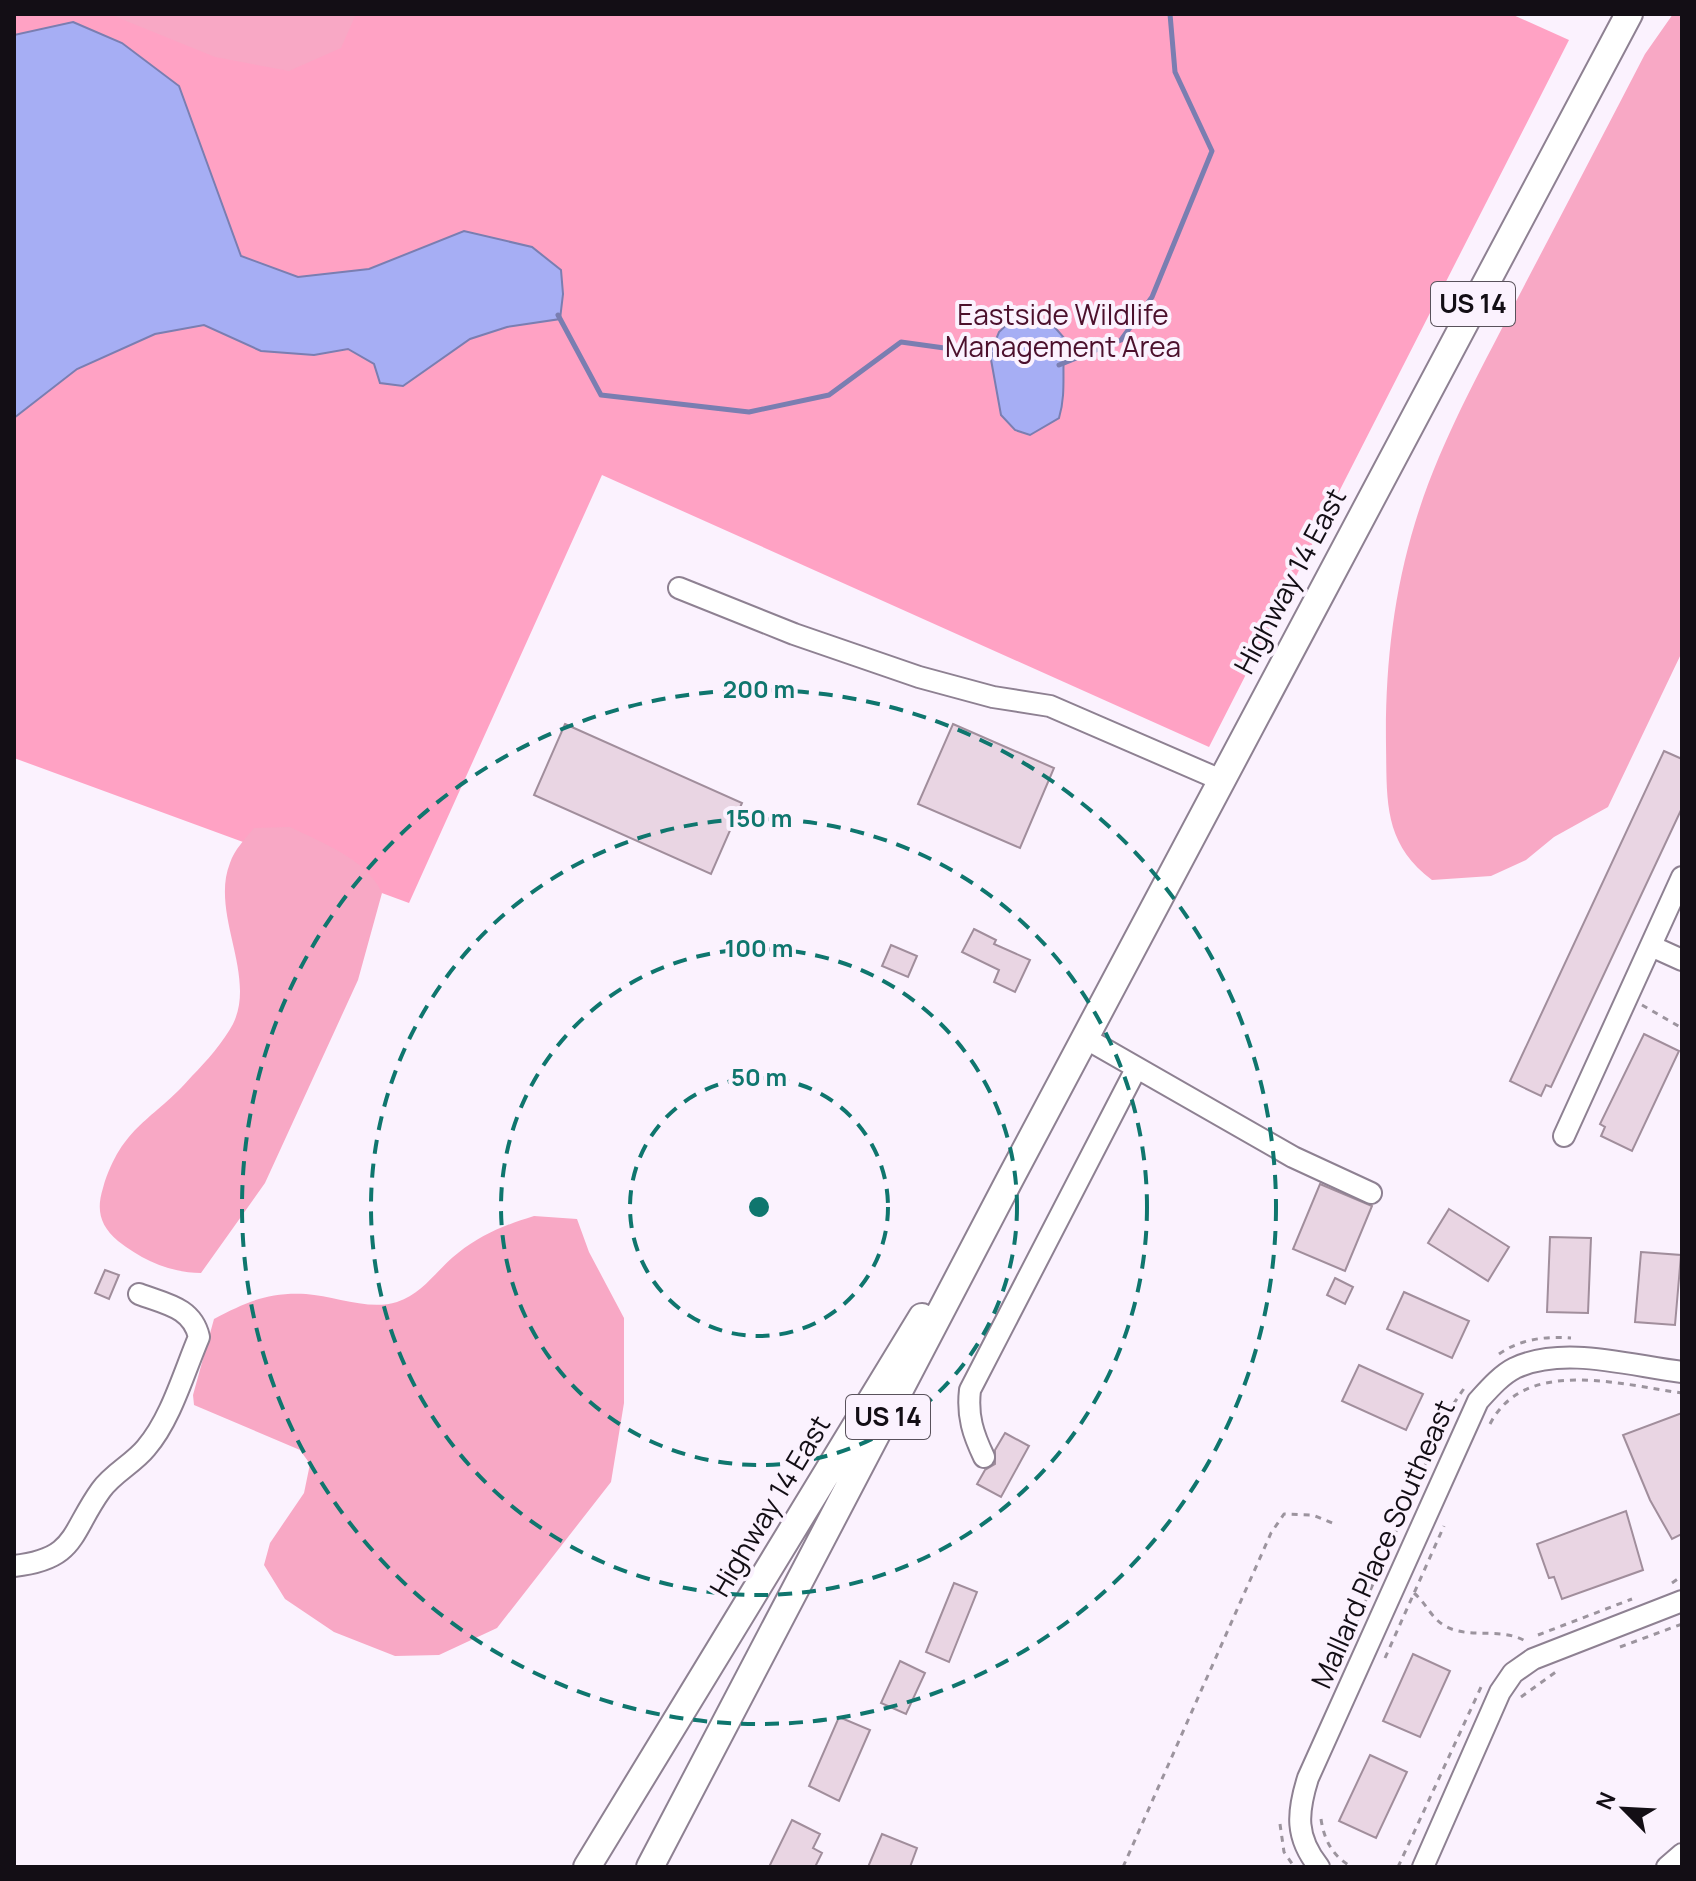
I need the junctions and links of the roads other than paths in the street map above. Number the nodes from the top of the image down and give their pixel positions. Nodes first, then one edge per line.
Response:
1 (1629, 14) edge
2 (679, 588) dead end
3 (1221, 780) junction
4 (1682, 877) edge
5 (1651, 946) junction
6 (1682, 960) edge
7 (1085, 1038) junction
8 (1136, 1069) junction
9 (1564, 1136) dead end
10 (1010, 1179) junction
11 (1371, 1193) dead end
12 (139, 1294) dead end
13 (1682, 1372) edge
14 (984, 1457) dead end
15 (14, 1566) edge
16 (1676, 1593) edge
17 (1682, 1854) edge
18 (587, 1867) edge
19 (650, 1867) edge
20 (1319, 1867) edge
21 (1423, 1867) edge
22 (1667, 1867) edge

1 - 3 main road, Highway 14 East / US 14
2 - 3 street
3 - 7 main road, Highway 14 East / US 14
4 - 5 street
5 - 6 street
5 - 9 street
7 - 8 street
7 - 10 main road, Highway 14 East / US 14
8 - 11 street
8 - 14 street
10 - 18 main road, Highway 14 East / US 14
10 - 19 main road, Highway 14 East / US 14
12 - 15 street
13 - 20 street, Mallard Place Southeast
16 - 21 street
17 - 22 street

